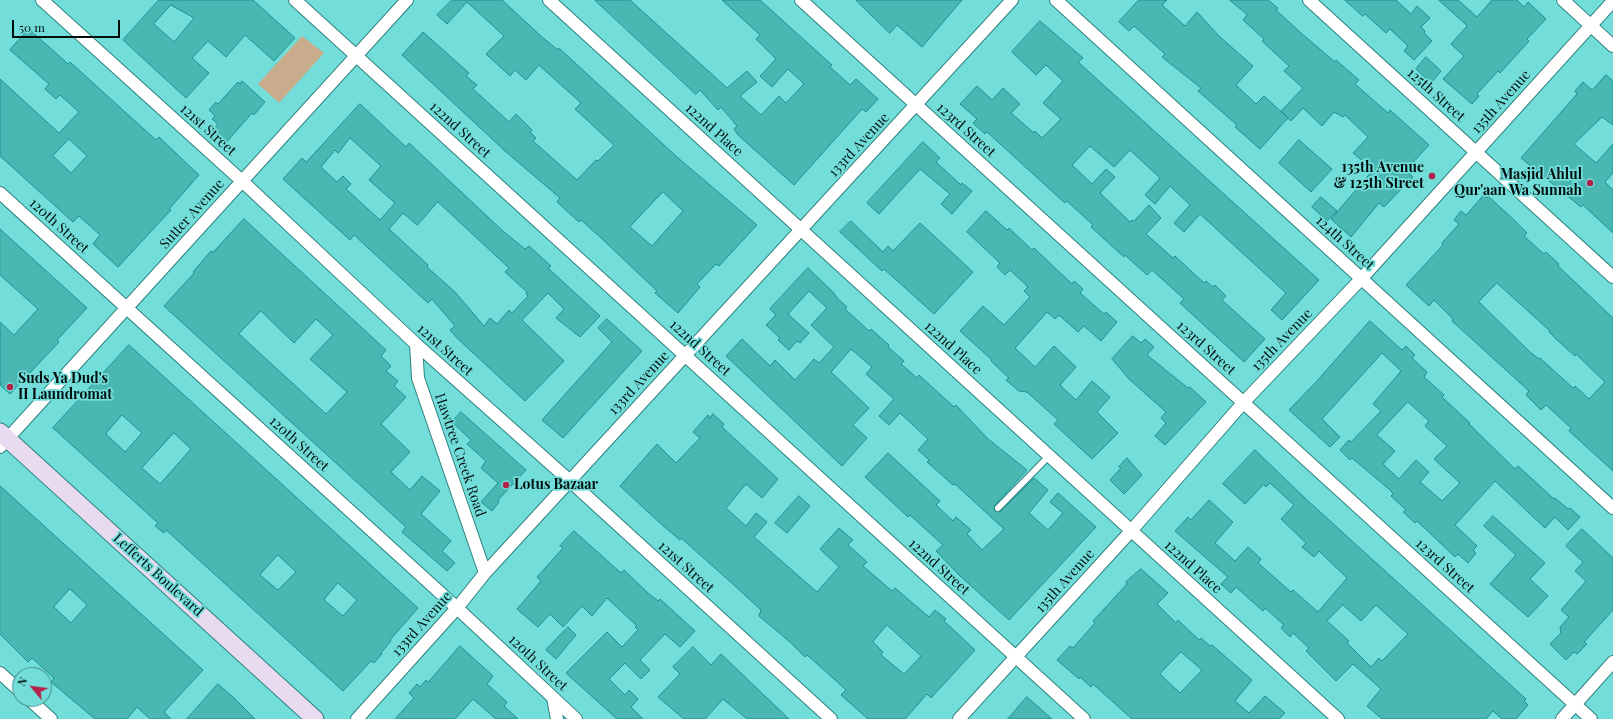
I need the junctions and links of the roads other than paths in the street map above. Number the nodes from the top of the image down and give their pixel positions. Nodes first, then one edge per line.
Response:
1 (42, 0) edge
2 (295, 0) edge
3 (406, 0) edge
4 (549, 0) edge
5 (801, 0) edge
6 (1012, 0) edge
7 (1056, 0) edge
8 (1309, 0) edge
9 (1563, 0) edge
10 (1613, 1) edge
11 (1591, 25) junction
12 (1613, 46) edge
13 (356, 55) junction
14 (916, 105) junction
15 (1476, 152) junction
16 (242, 181) junction
17 (0, 193) edge
18 (801, 230) junction
19 (1613, 277) edge
20 (1361, 279) junction
21 (127, 308) junction
22 (416, 344) junction
23 (685, 356) junction
24 (1243, 403) junction
25 (3, 439) edge
26 (1049, 456) junction
27 (570, 481) junction
28 (998, 508) dead end
29 (1613, 508) edge
30 (1131, 530) junction
31 (485, 573) junction
32 (457, 608) junction
33 (1016, 657) junction
34 (1613, 662) edge
35 (0, 673) edge
36 (12, 684) edge
37 (552, 698) junction
38 (1575, 705) junction
39 (38, 707) edge
40 (51, 719) edge
41 (315, 719) edge
42 (357, 719) edge
43 (557, 719) edge
44 (576, 719) edge
45 (831, 719) edge
46 (959, 719) edge
47 (1084, 719) edge
48 (1338, 719) edge
49 (1562, 719) edge
50 (1590, 719) edge

1 - 16 street, 121st Street
2 - 13 street, 122nd Street
3 - 13 street, Sutter Avenue
4 - 18 street, 122nd Place
5 - 14 street, 123rd Street
6 - 14 street, 133rd Avenue
7 - 20 street, 124th Street
8 - 15 street, 125th Street
9 - 11 street
10 - 11 street, 135th Avenue
11 - 12 street
11 - 15 street, 135th Avenue
13 - 16 street, Sutter Avenue
13 - 23 street, 122nd Street
14 - 18 street, 133rd Avenue
14 - 24 street, 123rd Street
15 - 19 street, 125th Street
15 - 20 street, 135th Avenue
16 - 21 street, Sutter Avenue
16 - 22 street, 121st Street
17 - 21 street, 120th Street
18 - 23 street, 133rd Avenue
18 - 26 street, 122nd Place
20 - 24 street, 135th Avenue
20 - 29 street, 124th Street
21 - 25 street, Sutter Avenue
21 - 32 street, 120th Street
22 - 27 street, 121st Street
22 - 31 street, Hawtree Creek Road
23 - 27 street, 133rd Avenue
23 - 33 street, 122nd Street
24 - 30 street, 135th Avenue
24 - 38 street, 123rd Street
25 - 41 main road, Lefferts Boulevard
26 - 28 lane
26 - 30 street, 122nd Place
27 - 31 street, 133rd Avenue
27 - 45 street, 121st Street
30 - 33 street, 135th Avenue
30 - 48 street, 122nd Place
31 - 32 street, 133rd Avenue
32 - 37 street, 120th Street
32 - 42 street, 133rd Avenue
33 - 46 street, 135th Avenue
33 - 47 street, 122nd Street
34 - 38 street
35 - 36 street
37 - 43 street
37 - 44 street, 120th Street
38 - 49 street
38 - 50 street, 123rd Street
39 - 40 street

